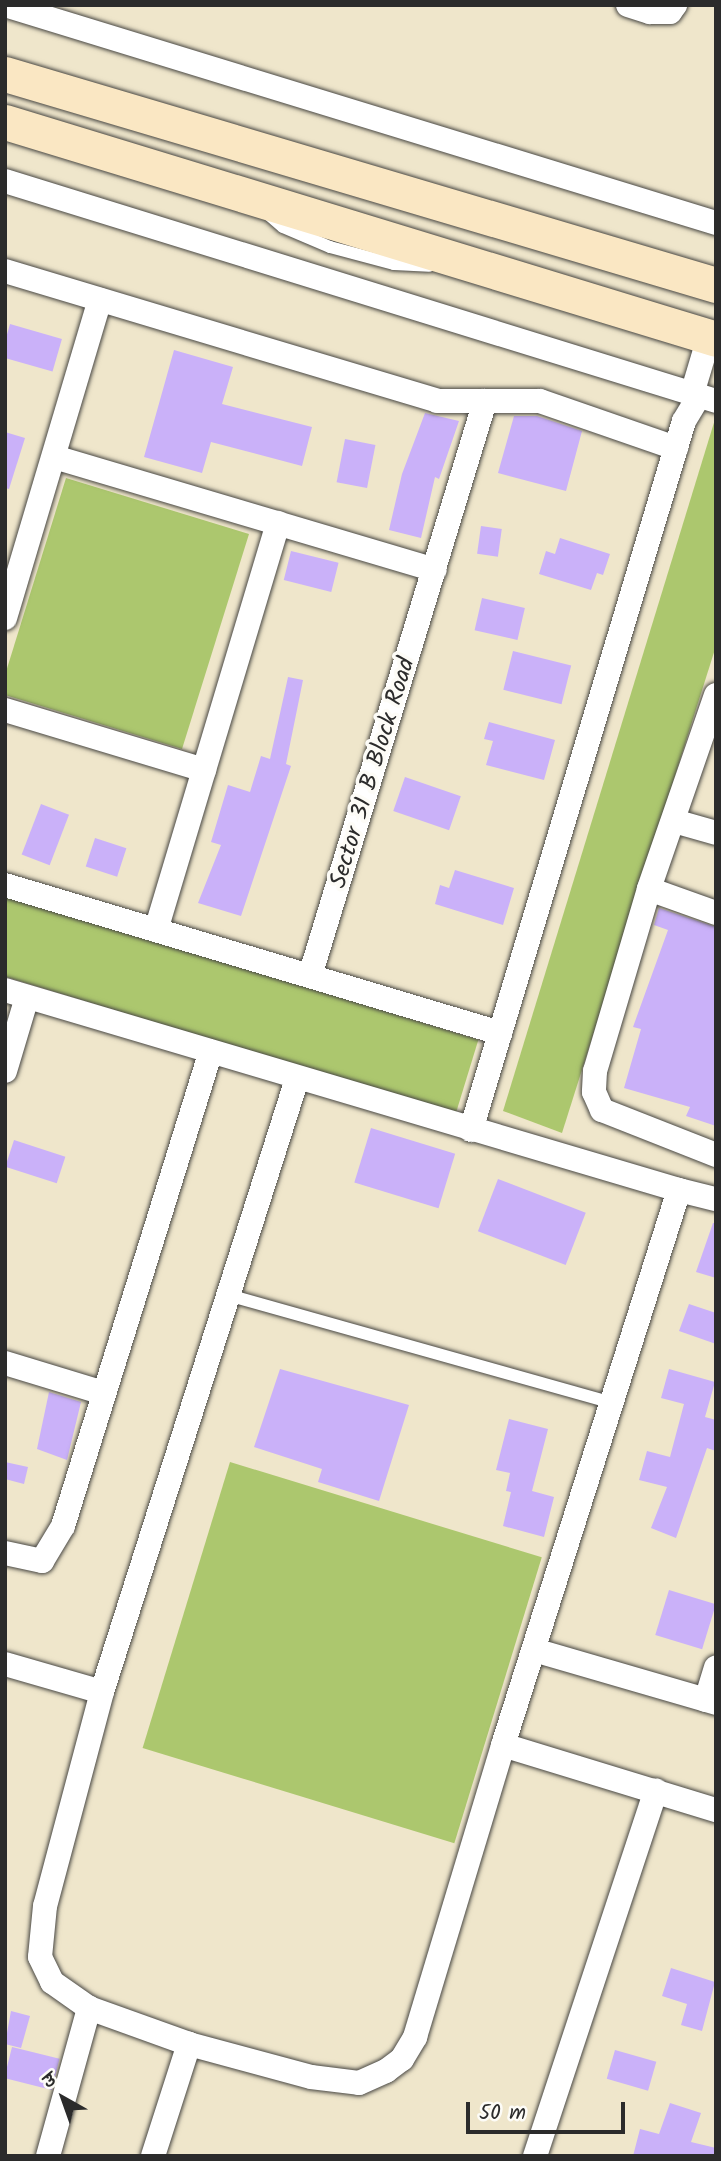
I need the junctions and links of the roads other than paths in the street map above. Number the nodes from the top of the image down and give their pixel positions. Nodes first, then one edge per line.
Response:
1 (5, 5) edge
2 (628, 5) edge
3 (675, 5) edge
4 (5, 74) edge
5 (5, 122) edge
6 (5, 181) edge
7 (716, 223) edge
8 (5, 271) edge
9 (714, 284) edge
10 (100, 300) junction
11 (712, 338) edge
12 (698, 396) edge
13 (485, 401) junction
14 (676, 448) junction
15 (54, 457) junction
16 (278, 523) junction
17 (435, 570) junction
18 (5, 618) edge
19 (716, 695) edge
20 (5, 710) edge
21 (204, 770) junction
22 (674, 821) junction
23 (716, 833) edge
24 (5, 885) edge
25 (649, 889) junction
26 (716, 913) edge
27 (156, 930) junction
28 (310, 976) junction
29 (16, 993) edge
30 (500, 1033) junction
31 (211, 1052) junction
32 (5, 1070) edge
33 (298, 1079) junction
34 (471, 1130) junction
35 (716, 1155) edge
36 (679, 1190) junction
37 (716, 1199) edge
38 (228, 1295) junction
39 (5, 1363) edge
40 (104, 1393) junction
41 (611, 1403) junction
42 (5, 1553) edge
43 (534, 1650) junction
44 (5, 1664) edge
45 (716, 1668) edge
46 (102, 1692) junction
47 (711, 1701) edge
48 (503, 1745) junction
49 (656, 1791) junction
50 (716, 1810) edge
51 (89, 2008) junction
52 (189, 2044) junction
53 (48, 2156) edge
54 (153, 2156) edge
55 (535, 2156) edge

1 - 7 street
2 - 3 street
4 - 9 street
5 - 11 street
6 - 12 street
8 - 10 street
10 - 13 street
10 - 15 street
11 - 12 street
12 - 14 street
13 - 14 street
13 - 17 street, Sector 31 B Block Road
14 - 30 street
15 - 16 street
15 - 18 street
16 - 17 street
16 - 21 street
17 - 28 street, Sector 31 B Block Road
19 - 22 street
20 - 21 street
21 - 27 street
22 - 23 street
22 - 25 street
24 - 27 street
25 - 26 street
25 - 35 street
27 - 28 street
28 - 30 street
29 - 31 street
29 - 32 street
30 - 34 street
31 - 33 street
31 - 40 street
33 - 34 street
33 - 38 street
34 - 36 street
36 - 37 street
36 - 41 street
38 - 41 lane
38 - 46 street
39 - 40 street
40 - 42 street
41 - 43 street
43 - 47 street
43 - 48 street
44 - 46 street
45 - 47 street
46 - 51 street
48 - 49 street
48 - 52 street
49 - 50 street
49 - 55 street
51 - 52 street
51 - 53 street
52 - 54 street

